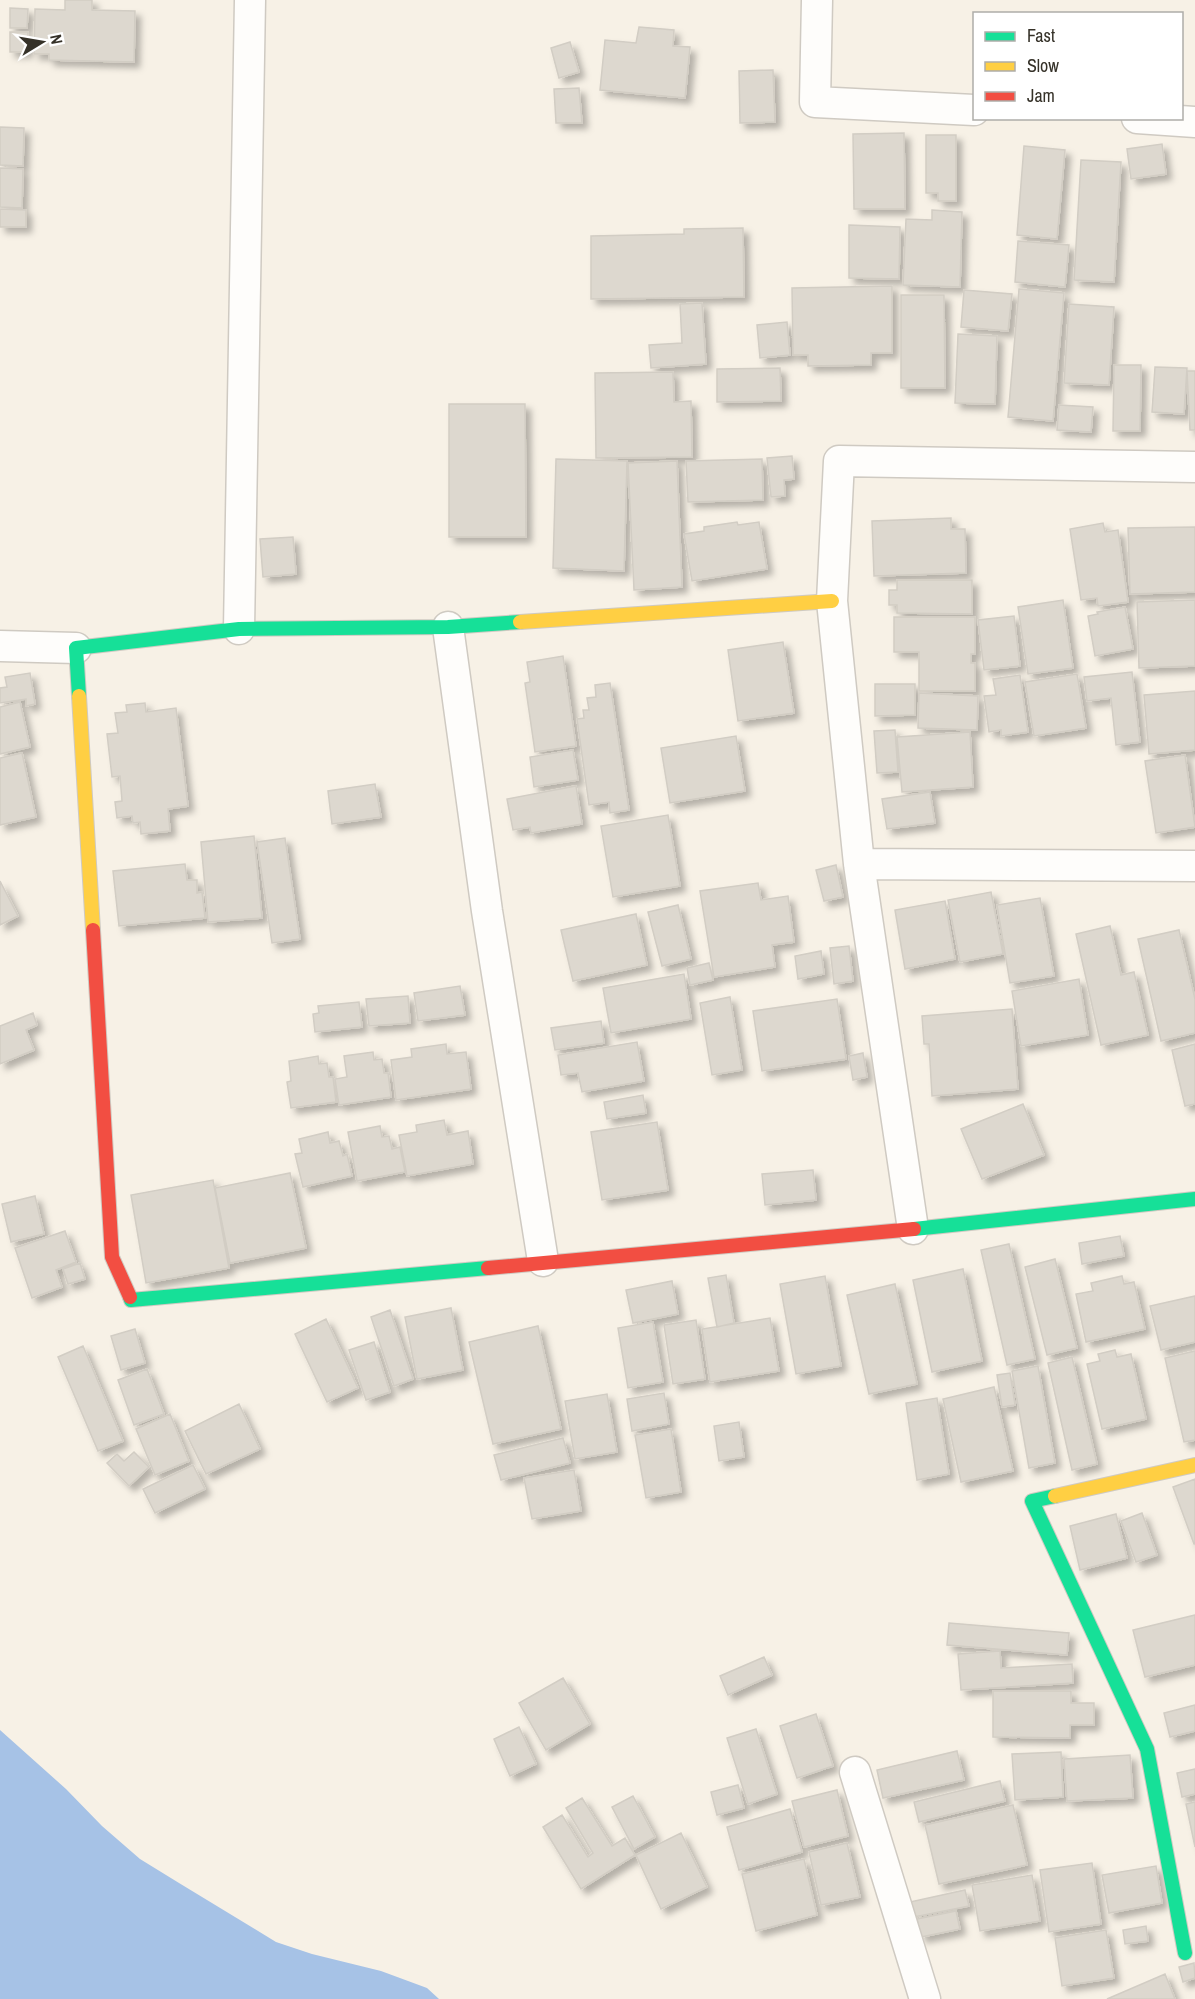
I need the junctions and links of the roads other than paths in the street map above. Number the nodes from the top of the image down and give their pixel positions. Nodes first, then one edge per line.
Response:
1 (250, 0) edge
2 (816, 0) edge
3 (973, 110) edge
4 (1166, 120) edge
5 (1195, 122) edge
6 (1195, 467) edge
7 (832, 601) junction
8 (448, 627) junction
9 (239, 629) junction
10 (0, 646) edge
11 (76, 648) junction
12 (859, 864) junction
13 (1195, 866) edge
14 (1195, 1199) edge
15 (913, 1229) junction
16 (543, 1261) junction
17 (1195, 1465) edge
18 (855, 1772) dead end
19 (1185, 1953) dead end
20 (925, 1999) edge

1 - 9 street
2 - 3 street
4 - 5 street
6 - 7 street
7 - 8 street
7 - 12 street
8 - 9 street
8 - 16 street
9 - 11 street
10 - 11 street
11 - 16 street
12 - 13 street
12 - 15 street
14 - 15 street
15 - 16 street
17 - 19 street
18 - 20 street

